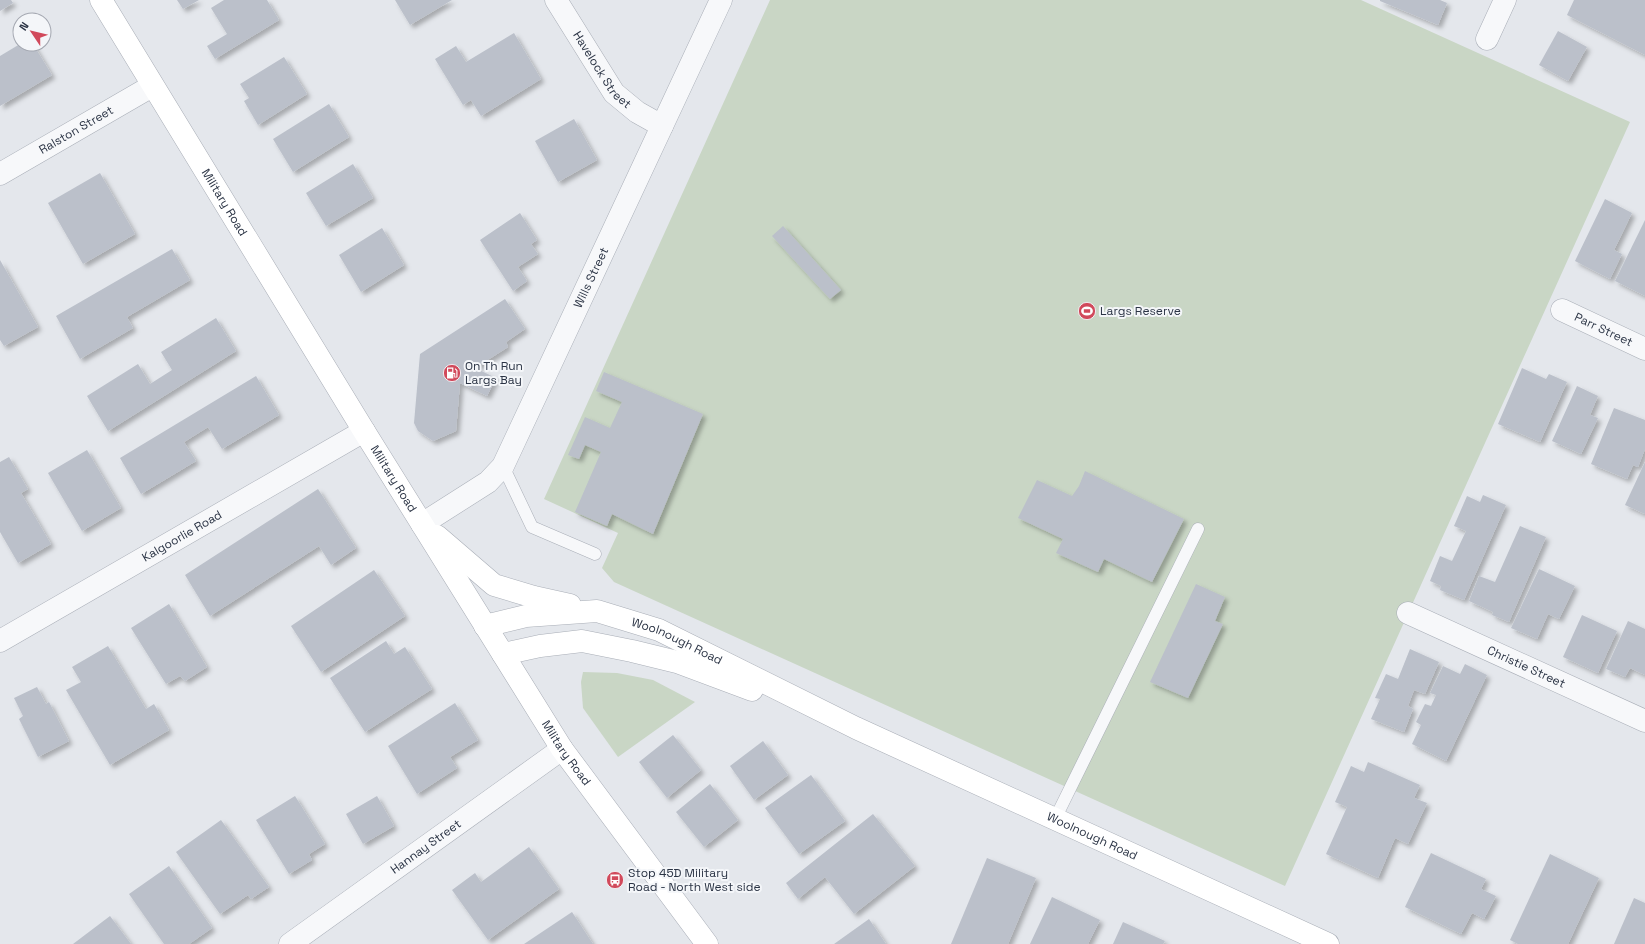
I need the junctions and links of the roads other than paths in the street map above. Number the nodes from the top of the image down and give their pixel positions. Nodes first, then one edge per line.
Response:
1 (101, 0) edge
2 (556, 0) edge
3 (721, 0) edge
4 (1505, 0) edge
5 (1487, 39) dead end
6 (152, 86) junction
7 (662, 126) junction
8 (0, 174) edge
9 (1562, 310) dead end
10 (1645, 349) edge
11 (364, 431) junction
12 (503, 466) junction
13 (422, 524) junction
14 (1198, 529) dead end
15 (594, 554) dead end
16 (597, 611) junction
17 (1408, 613) dead end
18 (485, 626) junction
19 (0, 641) edge
20 (503, 654) junction
21 (1645, 721) edge
22 (856, 728) junction
23 (562, 749) junction
24 (1055, 819) junction
25 (290, 944) edge
26 (707, 944) edge
27 (1328, 944) edge

1 - 6 main road, Military Road
2 - 7 street, Havelock Street
3 - 7 street, Wills Street
4 - 5 street
6 - 8 street, Ralston Street
6 - 11 main road, Military Road
7 - 12 street, Wills Street
9 - 10 street, Parr Street
11 - 13 main road, Military Road
11 - 19 street, Kalgoorlie Road
12 - 13 street, Wills Street
12 - 15 lane
13 - 16 main road
13 - 18 main road, Military Road
14 - 24 lane
16 - 18 main road, Woolnough Road
16 - 22 main road, Woolnough Road
17 - 21 street, Christie Street
18 - 20 main road, Military Road
20 - 22 main road, Woolnough Road
20 - 23 main road, Military Road
22 - 24 main road, Woolnough Road
23 - 25 street, Hannay Street
23 - 26 main road, Military Road
24 - 27 main road, Woolnough Road

